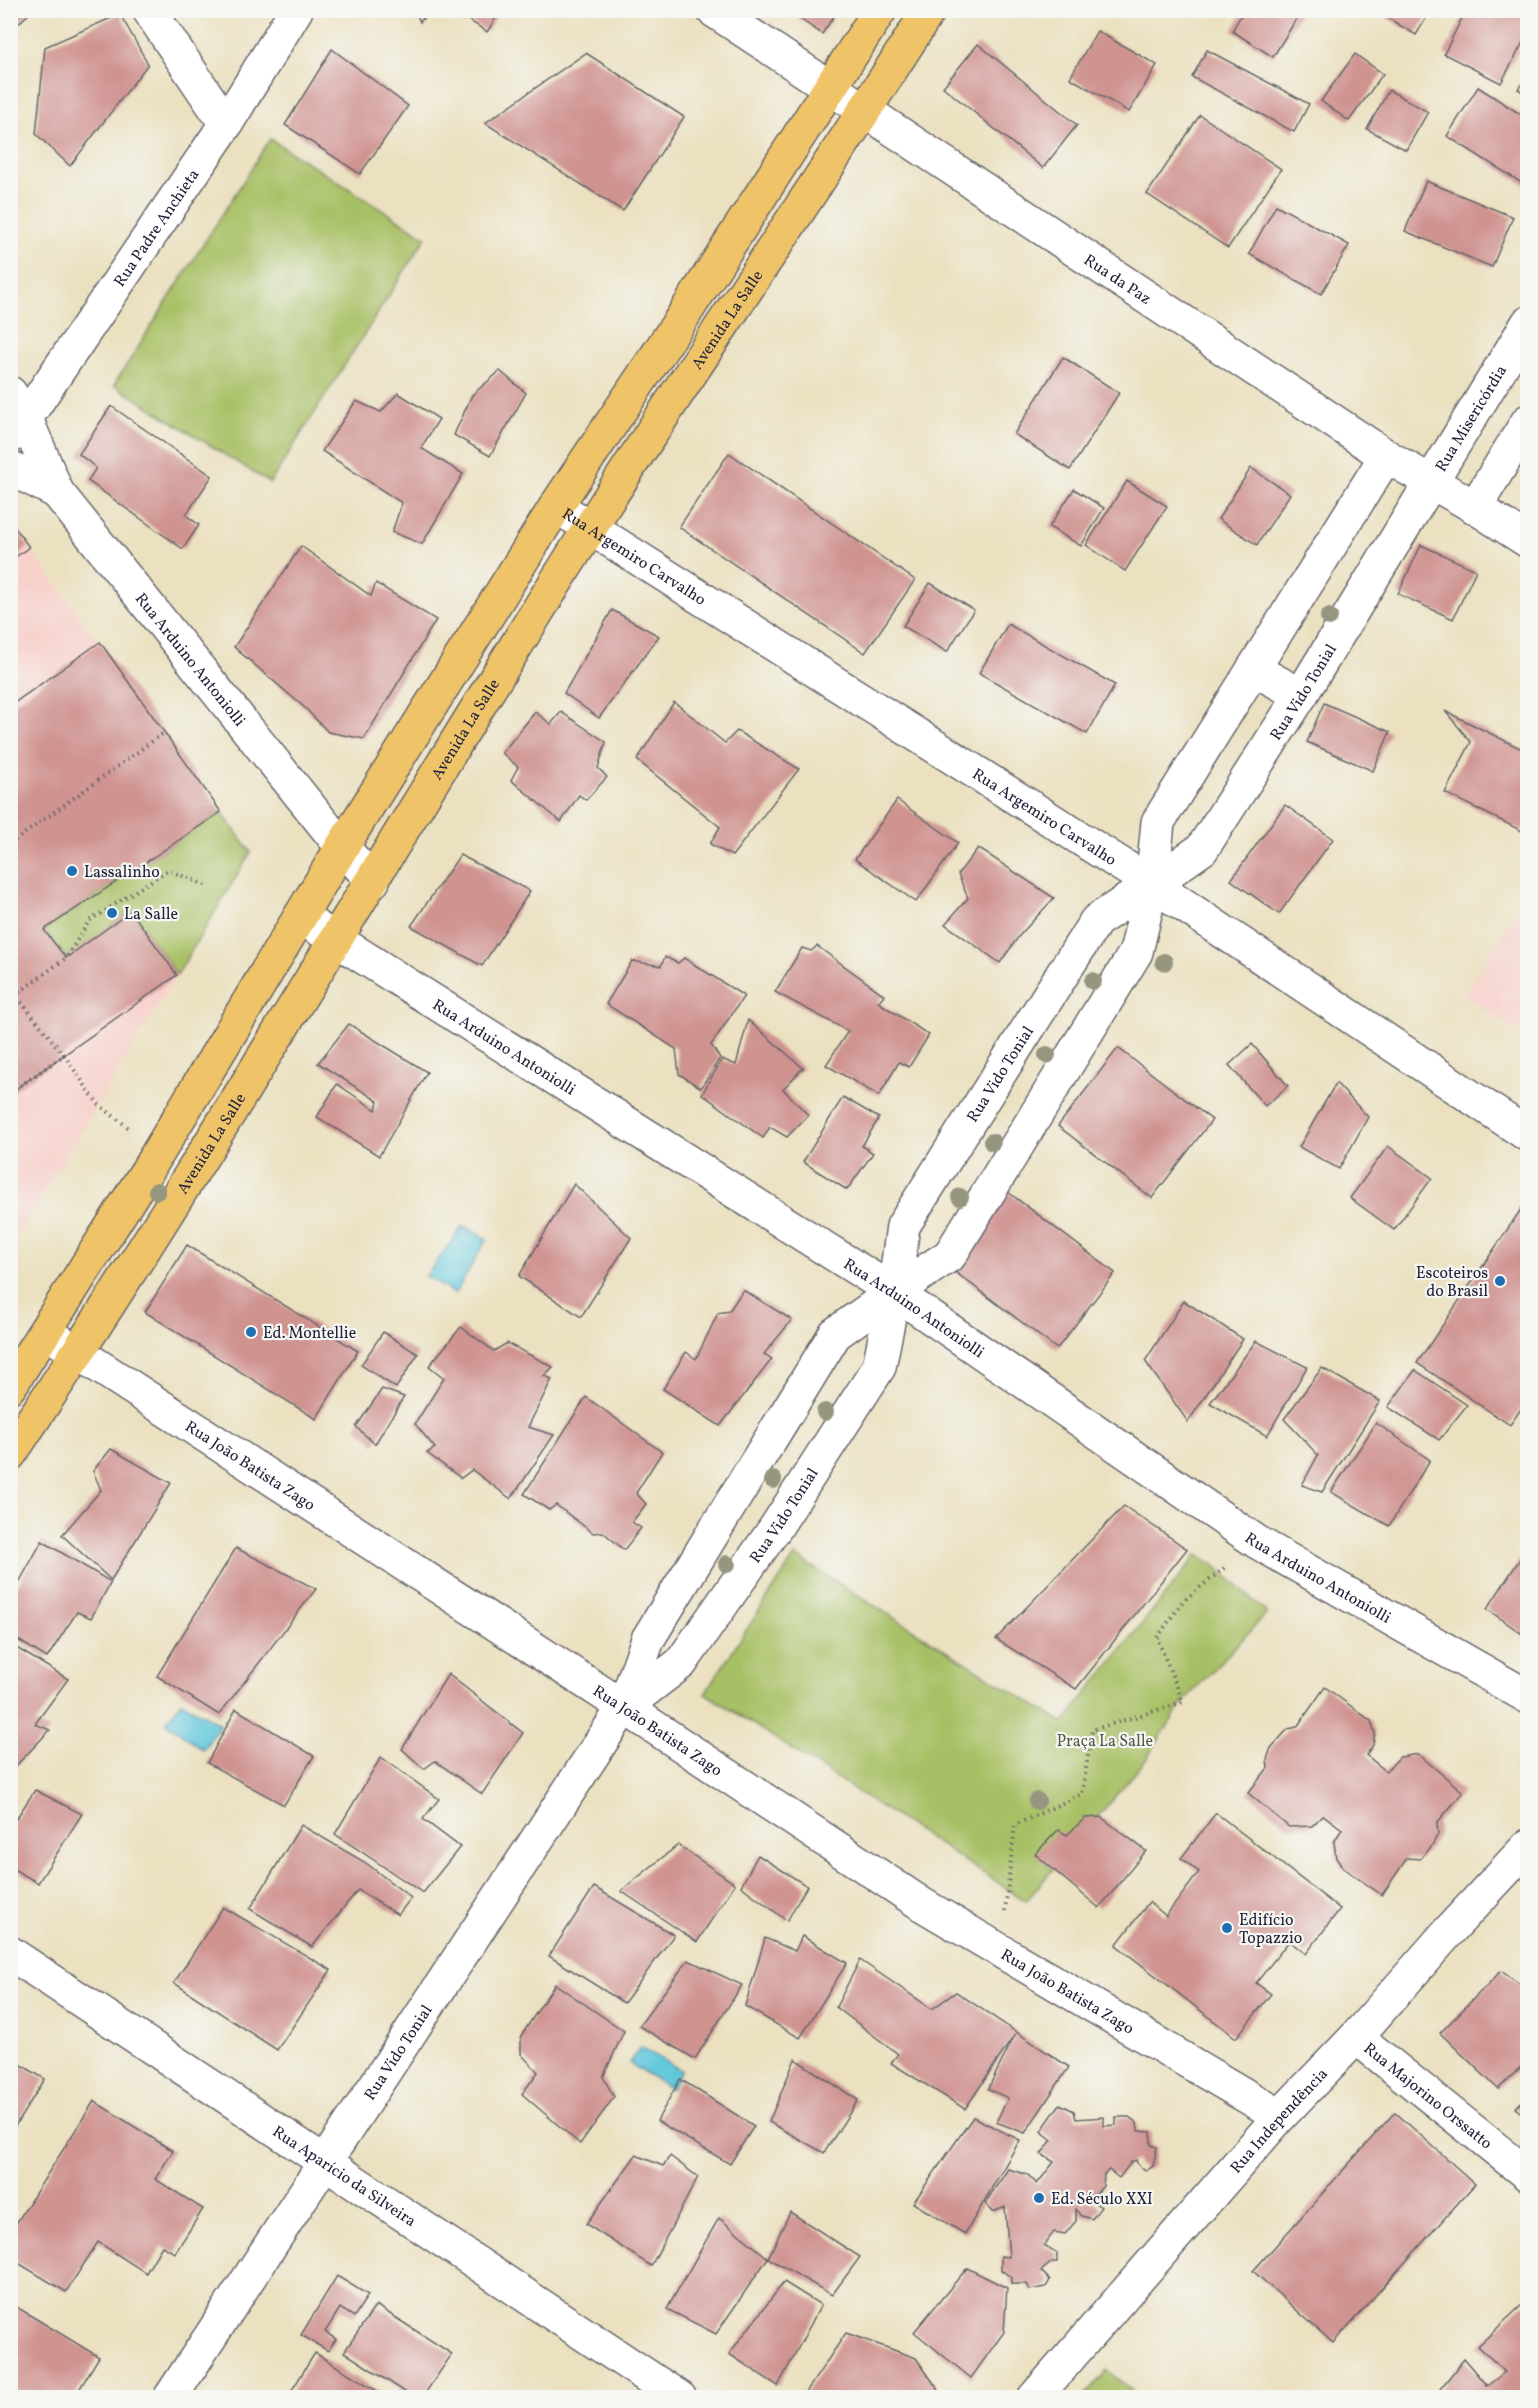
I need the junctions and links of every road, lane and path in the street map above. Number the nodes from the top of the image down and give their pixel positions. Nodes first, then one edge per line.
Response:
1 (149, 10) edge
2 (296, 10) edge
3 (713, 10) edge
4 (880, 10) edge
5 (929, 10) edge
6 (831, 88) junction
7 (866, 111) junction
8 (226, 124) junction
9 (1527, 323) edge
10 (678, 324) junction
11 (710, 346) junction
12 (16, 417) edge
13 (1527, 421) edge
14 (1386, 456) junction
15 (10, 468) edge
16 (1432, 482) junction
17 (57, 492) junction
18 (556, 506) junction
19 (1475, 507) junction
20 (590, 527) junction
21 (1527, 541) edge
22 (454, 669) junction
23 (1253, 669) junction
24 (490, 689) junction
25 (1301, 695) junction
26 (165, 732) dead end
27 (10, 844) edge
28 (342, 847) junction
29 (373, 881) junction
30 (1152, 884) junction
31 (208, 886) dead end
32 (300, 917) junction
33 (336, 939) junction
34 (10, 988) edge
35 (15, 995) junction
36 (10, 999) edge
37 (64, 1055) junction
38 (991, 1086) junction
39 (10, 1093) edge
40 (1036, 1114) junction
41 (1527, 1135) edge
42 (158, 1151) junction
43 (194, 1171) junction
44 (894, 1292) junction
45 (46, 1332) junction
46 (79, 1353) junction
47 (10, 1386) edge
48 (10, 1454) edge
49 (733, 1499) junction
50 (776, 1527) junction
51 (1257, 1542) junction
52 (1527, 1697) edge
53 (624, 1707) junction
54 (1527, 1846) edge
55 (1000, 1950) junction
56 (10, 1953) edge
57 (1356, 2037) junction
58 (1280, 2116) junction
59 (324, 2163) junction
60 (1527, 2175) edge
61 (170, 2397) edge
62 (680, 2397) edge
63 (1034, 2397) edge

1 - 8 street
2 - 8 street, Rua Padre Anchieta
3 - 6 street, Rua da Paz
4 - 6 main road
5 - 7 main road, Avenida La Salle
6 - 7 street, Rua da Paz
6 - 10 main road
7 - 11 main road, Avenida La Salle
7 - 14 street, Rua da Paz
8 - 12 street, Rua Padre Anchieta
9 - 16 street, Rua Misericórdia
10 - 11 main road
10 - 18 main road
11 - 20 main road, Avenida La Salle
12 - 17 street, Rua Arduino Antoniolli
13 - 19 street
14 - 16 street, Rua da Paz
14 - 23 street, Rua Vido Tonial
15 - 17 street, Rua Arduino Antoniolli
16 - 19 street, Rua da Paz
16 - 25 street, Rua Vido Tonial
17 - 28 street, Rua Arduino Antoniolli
18 - 20 street, Rua Argemiro Carvalho
18 - 22 main road
19 - 21 street, Rua da Paz
20 - 24 main road, Avenida La Salle
20 - 30 street, Rua Argemiro Carvalho
22 - 24 main road
22 - 28 main road
23 - 25 street
23 - 30 street, Rua Vido Tonial
24 - 29 main road, Avenida La Salle
25 - 30 street, Rua Vido Tonial
26 - 27 path
28 - 29 street, Rua Arduino Antoniolli
28 - 32 main road
29 - 33 main road, Avenida La Salle
30 - 38 street, Rua Vido Tonial
30 - 40 street, Rua Vido Tonial
30 - 41 street, Rua Argemiro Carvalho
31 - 35 path
32 - 33 street, Rua Arduino Antoniolli
32 - 42 main road
33 - 43 main road, Avenida La Salle
33 - 44 street, Rua Arduino Antoniolli
34 - 35 path
35 - 36 path
35 - 37 path
37 - 39 path
37 - 42 path
38 - 40 street
38 - 44 street, Rua Vido Tonial
40 - 44 street, Rua Vido Tonial
42 - 43 main road
42 - 45 main road
43 - 46 main road, Avenida La Salle
44 - 49 street, Rua Vido Tonial
44 - 50 street, Rua Vido Tonial
44 - 51 street, Rua Arduino Antoniolli
45 - 46 street, Rua João Batista Zago
45 - 47 main road
46 - 48 main road, Avenida La Salle
46 - 53 street, Rua João Batista Zago
49 - 50 street
49 - 53 street, Rua Vido Tonial
50 - 53 street, Rua Vido Tonial
51 - 52 street, Rua Arduino Antoniolli
51 - 55 path
53 - 55 street, Rua João Batista Zago
53 - 59 street, Rua Vido Tonial
54 - 57 street, Rua Independência
55 - 58 street, Rua João Batista Zago
56 - 59 street, Rua Aparício da Silveira
57 - 58 street, Rua Independência
57 - 60 street, Rua Majorino Orssatto
58 - 63 street, Rua Independência
59 - 61 street, Rua Vido Tonial
59 - 62 street, Rua Aparício da Silveira

